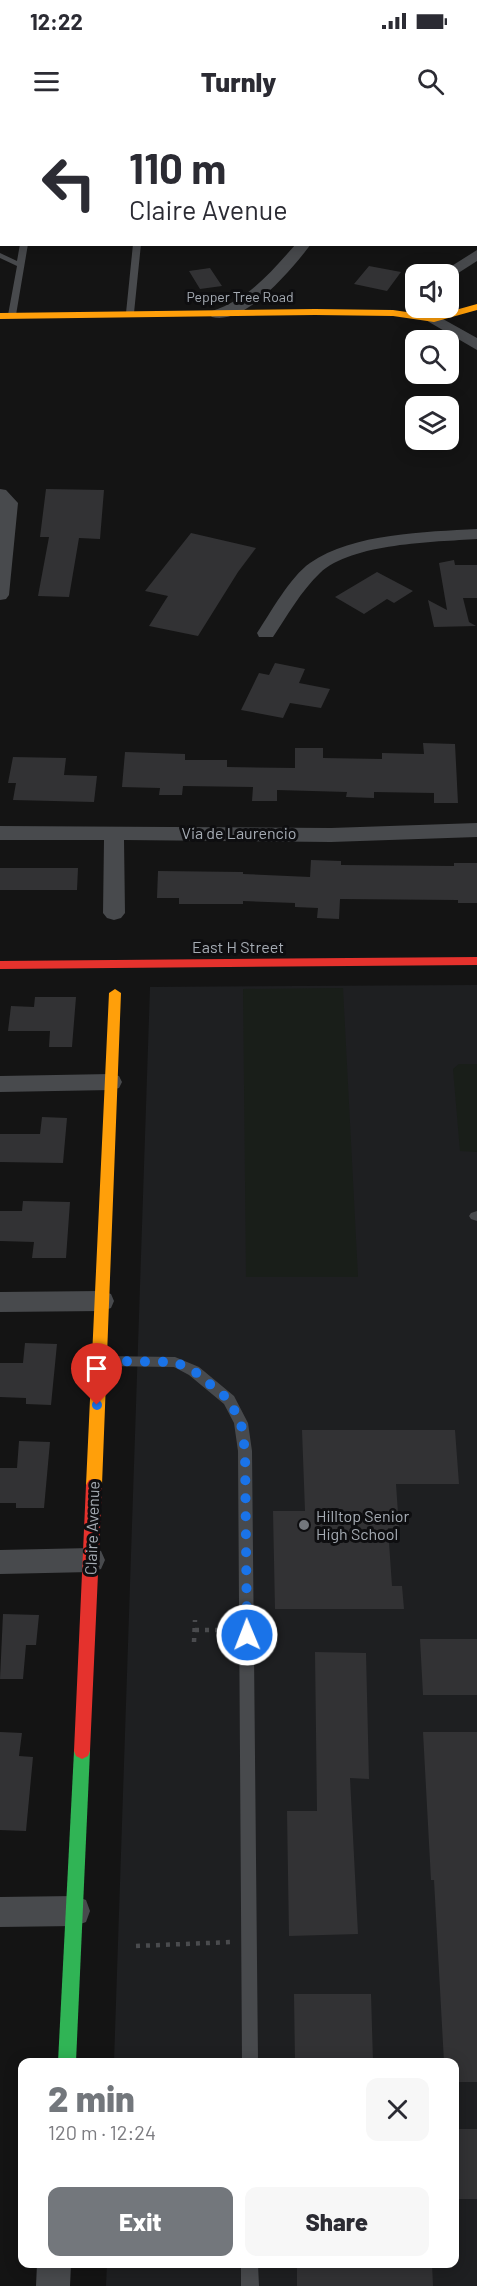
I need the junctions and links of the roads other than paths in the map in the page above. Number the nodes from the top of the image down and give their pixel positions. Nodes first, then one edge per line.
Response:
1 (24, 246) edge
2 (137, 246) edge
3 (302, 246) edge
4 (477, 254) edge
5 (0, 255) edge
6 (20, 265) junction
7 (459, 266) edge
8 (477, 307) edge
9 (405, 311) edge
10 (7, 312) edge
11 (130, 313) junction
12 (217, 314) junction
13 (434, 319) joint
14 (477, 345) edge
15 (0, 494) edge
16 (477, 534) edge
17 (0, 596) edge
18 (266, 633) dead end
19 (477, 830) edge
20 (0, 833) edge
21 (114, 833) junction
22 (114, 914) dead end
23 (477, 961) edge
24 (0, 965) edge
25 (115, 993) dead end
26 (111, 1082) junction
27 (0, 1084) edge
28 (102, 1301) junction
29 (0, 1302) edge
30 (99, 1361) junction
31 (91, 1560) junction
32 (0, 1562) edge
33 (75, 1911) junction
34 (0, 1912) edge
35 (67, 2058) edge
36 (250, 2058) edge
37 (54, 2268) edge
38 (250, 2268) edge
39 (53, 2286) edge
40 (250, 2286) edge

1 - 6 lane
2 - 11 lane
3 - 12 street
4 - 7 street
5 - 6 lane
6 - 10 lane
8 - 13 street, Pepper Tree Road
9 - 12 street, Pepper Tree Road
10 - 11 street, Pepper Tree Road
11 - 12 street, Pepper Tree Road
13 - 14 street
15 - 17 street
16 - 18 street
19 - 21 street, Via de Laurencio
20 - 21 street, Via de Laurencio
21 - 22 street
23 - 24 street, East H Street
25 - 26 street, Claire Avenue
26 - 27 street
26 - 28 street, Claire Avenue
28 - 29 street
28 - 30 street, Claire Avenue
30 - 31 street, Claire Avenue
30 - 36 lane
31 - 32 street
31 - 33 street, Claire Avenue
33 - 34 street
33 - 35 street, Claire Avenue
37 - 39 street
38 - 40 lane

